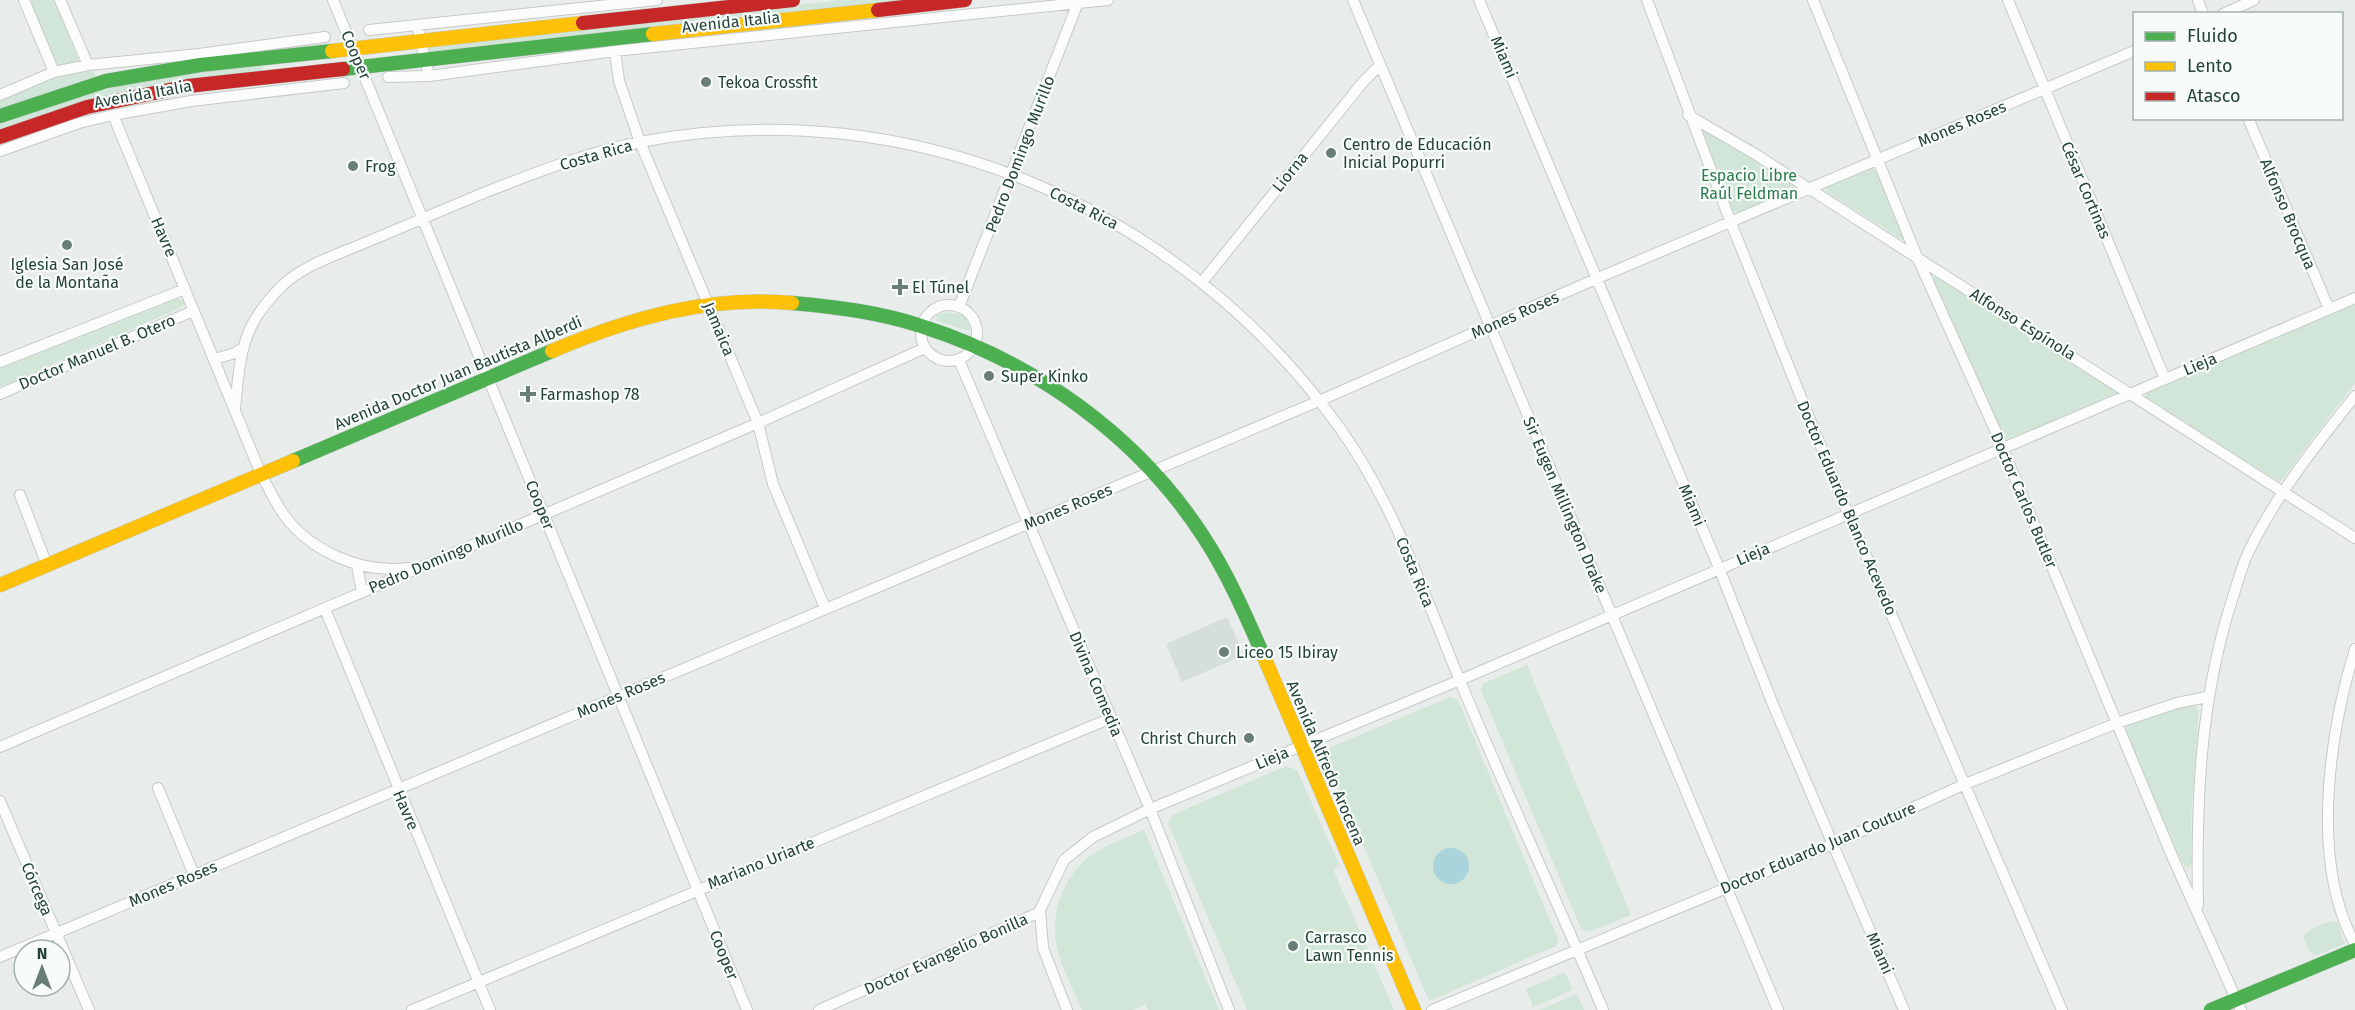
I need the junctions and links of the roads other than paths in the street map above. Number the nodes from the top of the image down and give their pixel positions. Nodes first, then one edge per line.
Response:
1 (24, 0) edge
2 (60, 0) edge
3 (333, 0) edge
4 (657, 0) edge
5 (786, 0) edge
6 (965, 0) edge
7 (1108, 0) edge
8 (1353, 0) edge
9 (1479, 0) edge
10 (1647, 0) edge
11 (1814, 0) edge
12 (2008, 0) edge
13 (2254, 0) edge
14 (608, 2) edge
15 (1079, 2) edge
16 (737, 3) edge
17 (2227, 12) edge
18 (483, 18) junction
19 (610, 20) junction
20 (454, 21) junction
21 (417, 25) junction
22 (395, 27) junction
23 (369, 30) dead end
24 (486, 34) junction
25 (325, 36) dead end
26 (457, 37) junction
27 (421, 40) junction
28 (399, 42) junction
29 (353, 47) junction
30 (292, 48) junction
31 (615, 51) junction
32 (2133, 51) edge
33 (267, 58) junction
34 (426, 59) junction
35 (200, 60) junction
36 (169, 64) junction
37 (88, 65) junction
38 (1380, 65) junction
39 (361, 66) junction
40 (54, 72) junction
41 (274, 76) junction
42 (429, 76) junction
43 (388, 77) dead end
44 (295, 80) junction
45 (344, 83) dead end
46 (2044, 89) junction
47 (0, 95) edge
48 (112, 115) junction
49 (1688, 115) junction
50 (0, 116) edge
51 (2249, 120) edge
52 (0, 137) edge
53 (640, 142) junction
54 (0, 151) edge
55 (1878, 160) junction
56 (1012, 174) junction
57 (1811, 189) junction
58 (422, 218) junction
59 (1731, 223) junction
60 (1917, 257) junction
61 (1598, 278) junction
62 (1203, 281) junction
63 (185, 289) junction
64 (2355, 298) edge
65 (708, 305) junction
66 (959, 307) junction
67 (2329, 309) junction
68 (193, 311) junction
69 (922, 326) junction
70 (1489, 326) junction
71 (950, 336) joint
72 (975, 346) junction
73 (243, 348) junction
74 (925, 348) junction
75 (215, 359) junction
76 (959, 360) junction
77 (0, 362) edge
78 (489, 378) junction
79 (2165, 379) junction
80 (2132, 393) junction
81 (0, 394) edge
82 (2355, 396) edge
83 (1319, 401) junction
84 (235, 409) junction
85 (758, 423) junction
86 (2002, 449) junction
87 (1153, 471) junction
88 (261, 474) junction
89 (2283, 492) junction
90 (20, 495) dead end
91 (544, 514) junction
92 (1848, 514) junction
93 (1028, 524) junction
94 (2355, 538) edge
95 (47, 565) junction
96 (357, 565) junction
97 (420, 566) junction
98 (1719, 568) junction
99 (0, 585) edge
100 (362, 591) junction
101 (825, 608) junction
102 (325, 609) junction
103 (1611, 614) junction
104 (2355, 649) edge
105 (1460, 680) junction
106 (619, 696) junction
107 (2207, 697) junction
108 (1111, 718) junction
109 (2117, 723) junction
110 (1302, 746) junction
111 (0, 747) edge
112 (1963, 784) junction
113 (158, 788) dead end
114 (398, 789) junction
115 (0, 801) edge
116 (1150, 809) junction
117 (1833, 844) junction
118 (194, 875) junction
119 (1725, 888) junction
120 (698, 889) junction
121 (2198, 909) junction
122 (1040, 912) junction
123 (56, 933) junction
124 (2355, 944) edge
125 (1577, 948) junction
126 (2355, 950) edge
127 (0, 957) edge
128 (479, 982) junction
129 (2238, 1005) edge
130 (89, 1010) edge
131 (412, 1010) edge
132 (490, 1010) edge
133 (747, 1010) edge
134 (819, 1010) edge
135 (1067, 1010) edge
136 (1229, 1010) edge
137 (1414, 1010) edge
138 (1432, 1010) edge
139 (1603, 1010) edge
140 (1778, 1010) edge
141 (1904, 1010) edge
142 (2062, 1010) edge
143 (2211, 1010) edge

1 - 40 street
2 - 37 street
3 - 29 street, Cooper
4 - 14 street
5 - 16 main road, Avenida Italia
6 - 34 main road, Avenida Italia
7 - 15 street, Avenida Italia
8 - 38 street, Sir Eugen Millington Drake
9 - 61 street, Miami
10 - 49 street, Doctor Eduardo Blanco Acevedo
11 - 55 street, Doctor Carlos Butler
12 - 46 street, César Cortinas
13 - 17 street
14 - 18 street
14 - 19 street
15 - 31 street, Avenida Italia
15 - 56 street, Pedro Domingo Murillo
16 - 19 main road, Avenida Italia
18 - 20 street
18 - 24 street
19 - 24 main road, Avenida Italia
20 - 21 street
20 - 26 street
21 - 22 street
21 - 27 street
22 - 23 street
22 - 28 street
24 - 26 main road, Avenida Italia
25 - 30 street, Avenida Italia
26 - 27 main road, Avenida Italia
27 - 28 main road, Avenida Italia
27 - 34 street
27 - 39 main road
28 - 29 main road, Avenida Italia
29 - 30 main road, Avenida Italia
29 - 39 street, Cooper
29 - 41 main road
30 - 33 main road, Avenida Italia
30 - 35 street, Avenida Italia
31 - 42 street, Avenida Italia
31 - 53 street, Jamaica
32 - 46 street, Mones Roses
33 - 35 main road, Avenida Italia
33 - 41 street
34 - 39 main road, Avenida Italia
34 - 42 street
35 - 36 main road, Avenida Italia
36 - 37 street, Avenida Italia
36 - 50 main road, Avenida Italia
37 - 40 street, Avenida Italia
38 - 62 street, Liorna
38 - 70 street, Sir Eugen Millington Drake
39 - 44 main road, Avenida Italia
39 - 58 street, Cooper
40 - 47 street, Avenida Italia
41 - 44 main road, Avenida Italia
41 - 52 main road, Avenida Italia
42 - 43 street, Avenida Italia
44 - 45 street, Avenida Italia
44 - 48 street, Avenida Italia
46 - 55 street, Mones Roses
46 - 79 street, César Cortinas
48 - 54 street, Avenida Italia
48 - 63 street, Havre
49 - 57 street, Alfonso Espínola
49 - 59 street, Doctor Eduardo Blanco Acevedo
51 - 67 street, Alfonso Brocqua
53 - 56 street, Costa Rica
53 - 58 street, Costa Rica
53 - 65 street, Jamaica
55 - 57 street, Mones Roses
55 - 60 street, Doctor Carlos Butler
56 - 62 street, Costa Rica
56 - 66 street, Pedro Domingo Murillo
57 - 59 street, Mones Roses
57 - 60 street, Alfonso Espínola
58 - 73 street, Costa Rica
58 - 78 street, Cooper
59 - 61 street, Mones Roses
59 - 92 street, Doctor Eduardo Blanco Acevedo
60 - 80 street, Alfonso Espínola
60 - 86 street, Doctor Carlos Butler
61 - 70 street, Mones Roses
61 - 98 street, Miami
62 - 83 street, Costa Rica
63 - 68 street, Havre
63 - 77 street, Doctor Manuel B. Otero
64 - 67 street, Lieja
65 - 69 main road, Avenida Doctor Juan Bautista Alberdi
65 - 78 main road, Avenida Doctor Juan Bautista Alberdi
65 - 85 street, Jamaica
66 - 69 street
66 - 72 street
67 - 79 street, Lieja
68 - 75 street, Havre
68 - 81 street, Doctor Manuel B. Otero
69 - 71 main road, Avenida Doctor Juan Bautista Alberdi
69 - 74 street
70 - 83 street, Mones Roses
70 - 103 street, Sir Eugen Millington Drake
71 - 72 main road, Avenida Alfredo Arocena
72 - 76 street
72 - 87 main road, Avenida Alfredo Arocena
73 - 75 street
73 - 84 street, Costa Rica
74 - 76 street
74 - 85 street, Pedro Domingo Murillo
75 - 84 street, Havre
76 - 93 street, Divina Comedia
78 - 88 main road, Avenida Doctor Juan Bautista Alberdi
78 - 91 street, Cooper
79 - 80 street, Lieja
80 - 86 street, Lieja
80 - 89 street, Alfonso Espínola
82 - 89 street
83 - 87 street, Mones Roses
83 - 105 street, Costa Rica
84 - 88 street, Havre
85 - 91 street, Pedro Domingo Murillo
85 - 101 street, Jamaica
86 - 92 street, Lieja
86 - 109 street, Doctor Carlos Butler
87 - 93 street, Mones Roses
87 - 110 main road, Avenida Alfredo Arocena
88 - 95 main road, Avenida Doctor Juan Bautista Alberdi
88 - 96 street, Havre
89 - 94 street, Alfonso Espínola
89 - 107 street
90 - 95 street
91 - 97 street, Pedro Domingo Murillo
91 - 106 street, Cooper
92 - 98 street, Lieja
92 - 112 street, Doctor Eduardo Blanco Acevedo
93 - 101 street, Mones Roses
93 - 108 street, Divina Comedia
95 - 99 main road, Avenida Doctor Juan Bautista Alberdi
96 - 97 street, Havre
96 - 100 street
97 - 100 street, Pedro Domingo Murillo
98 - 103 street, Lieja
98 - 117 street, Miami
100 - 102 street, Pedro Domingo Murillo
101 - 106 street, Mones Roses
102 - 111 street, Pedro Domingo Murillo
102 - 114 street, Havre
103 - 105 street, Lieja
103 - 119 street, Sir Eugen Millington Drake
104 - 124 street
105 - 110 street, Lieja
105 - 125 street, Costa Rica
106 - 114 street, Mones Roses
106 - 120 street, Cooper
107 - 109 street, Doctor Eduardo Juan Couture
107 - 121 street
108 - 116 street, Divina Comedia
108 - 120 street, Mariano Uriarte
109 - 112 street, Doctor Eduardo Juan Couture
109 - 121 street, Doctor Carlos Butler
110 - 116 street, Lieja
110 - 137 main road, Avenida Alfredo Arocena
112 - 117 street, Doctor Eduardo Juan Couture
112 - 142 street, Doctor Eduardo Blanco Acevedo
113 - 118 street
114 - 118 street, Mones Roses
114 - 128 street, Havre
115 - 123 street, Córcega
116 - 122 street, Lieja
116 - 136 street, Divina Comedia
117 - 119 street, Doctor Eduardo Juan Couture
117 - 141 street, Miami
118 - 123 street, Mones Roses
119 - 125 street, Doctor Eduardo Juan Couture
119 - 140 street, Sir Eugen Millington Drake
120 - 128 street, Mariano Uriarte
120 - 133 street, Cooper
121 - 129 street, Doctor Carlos Butler
122 - 134 street, Doctor Evangelio Bonilla
122 - 135 street
123 - 127 street, Mones Roses
123 - 130 street, Córcega
125 - 138 street, Doctor Eduardo Juan Couture
125 - 139 street, Costa Rica
126 - 129 main road
128 - 131 street, Mariano Uriarte
128 - 132 street, Havre
129 - 143 main road

